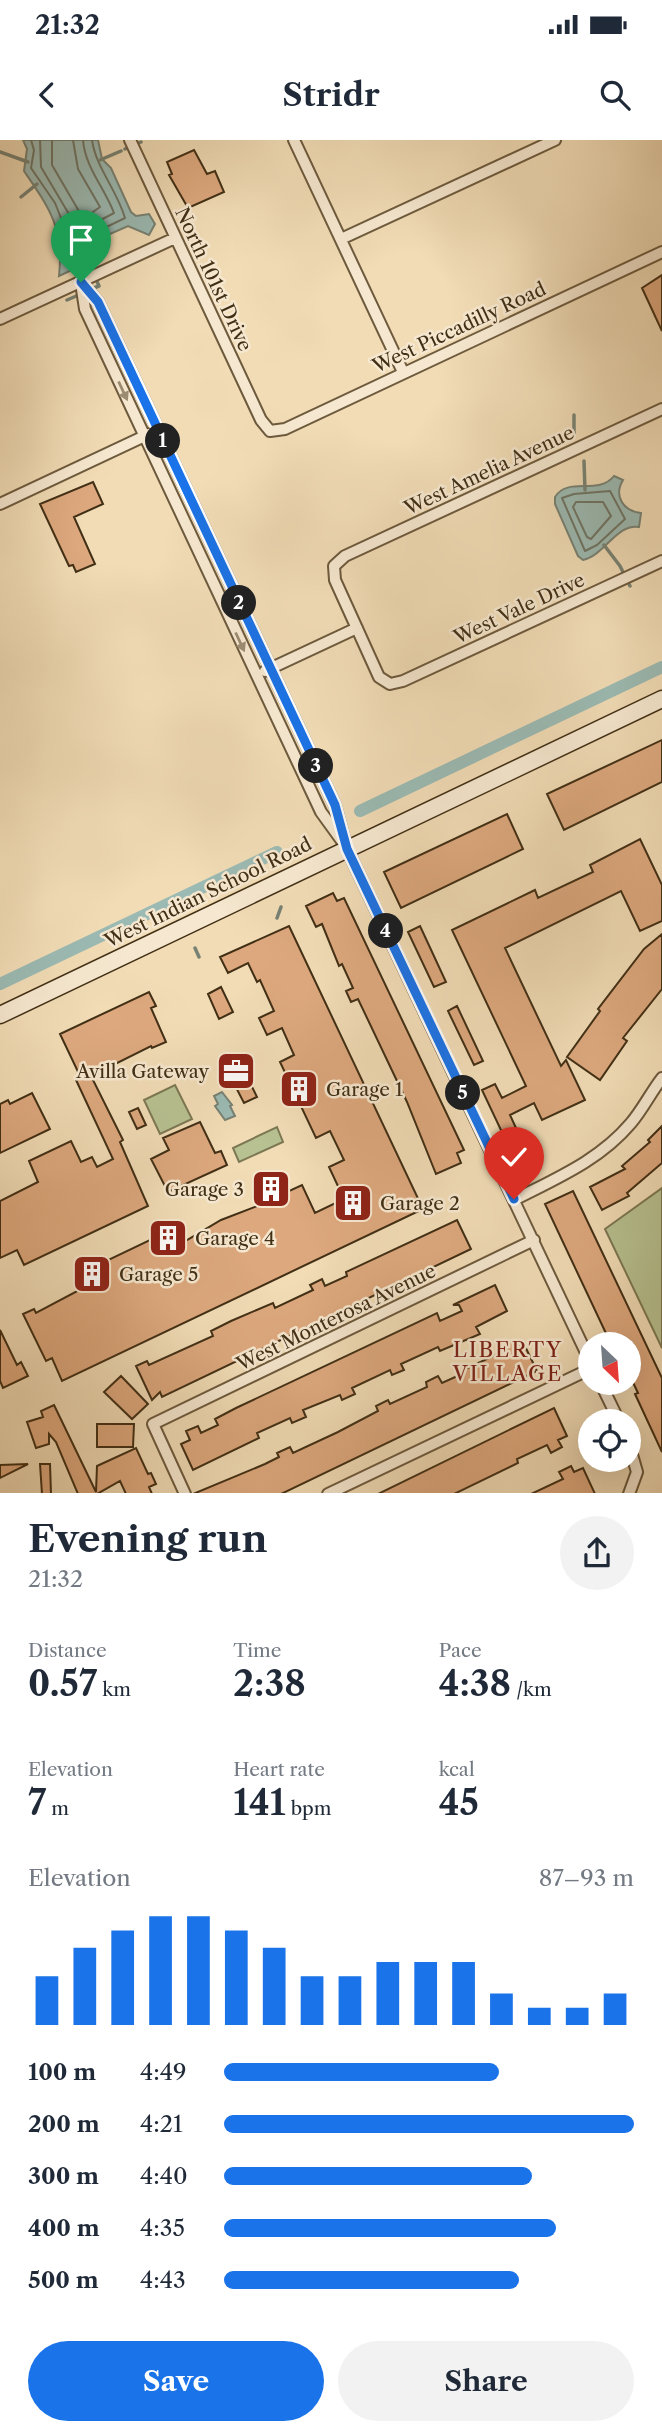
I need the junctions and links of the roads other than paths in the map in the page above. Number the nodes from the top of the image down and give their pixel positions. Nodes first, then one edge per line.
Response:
1 (130, 140) edge
2 (294, 140) edge
3 (555, 140) edge
4 (175, 238) junction
5 (341, 239) junction
6 (662, 252) edge
7 (81, 282) junction
8 (0, 319) edge
9 (403, 372) junction
10 (662, 409) edge
11 (158, 430) junction
12 (270, 431) joint
13 (144, 436) junction
14 (0, 504) edge
15 (662, 561) edge
16 (357, 628) junction
17 (270, 669) junction
18 (256, 676) junction
19 (662, 699) edge
20 (347, 849) junction
21 (0, 1015) edge
22 (662, 1078) edge
23 (514, 1199) junction
24 (534, 1241) junction
25 (578, 1334) edge
26 (578, 1375) edge
27 (636, 1472) edge
28 (185, 1493) edge
29 (328, 1493) edge
30 (629, 1493) edge

1 - 4 street, North 101st Drive
2 - 5 street
3 - 5 street
4 - 7 street
4 - 12 street, North 101st Drive
5 - 9 street
6 - 9 street, West Piccadilly Road
7 - 8 street
7 - 11 street
7 -> 13 street
9 - 12 street, West Piccadilly Road
10 - 16 street, West Amelia Avenue
11 - 13 street
11 - 17 street
13 - 14 street
13 -> 18 street
15 - 16 street, West Vale Drive
16 - 17 street
17 - 18 street
17 - 20 street
18 - 20 street
19 - 20 main road, West Indian School Road
20 - 21 main road, West Indian School Road
20 - 23 street
22 - 23 street
23 - 24 street
24 - 25 street
24 - 28 street, West Monterosa Avenue
26 - 29 street
27 - 30 street

